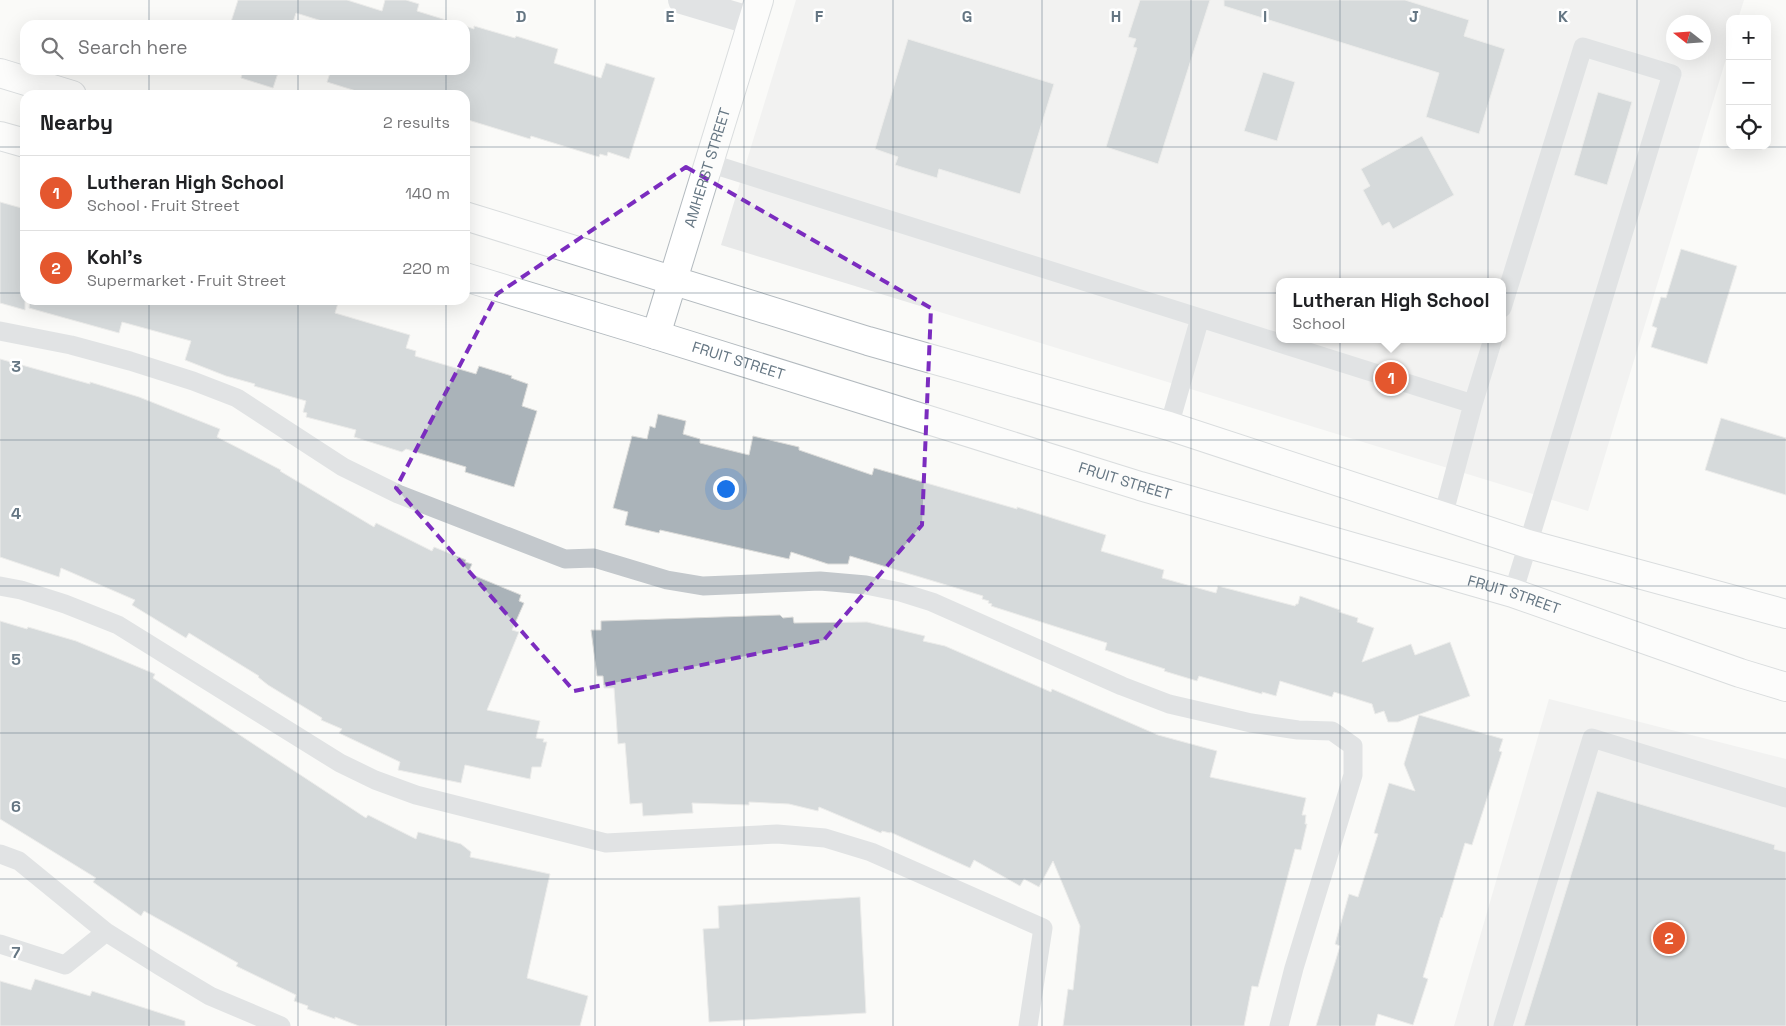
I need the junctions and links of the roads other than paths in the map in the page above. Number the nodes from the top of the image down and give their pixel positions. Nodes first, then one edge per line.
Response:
1 (682, 0) edge
2 (755, 11) edge
3 (0, 73) edge
4 (56, 90) edge
5 (0, 136) edge
6 (20, 142) edge
7 (709, 162) junction
8 (470, 218) edge
9 (470, 278) edge
10 (672, 281) junction
11 (1506, 295) edge
12 (1200, 318) junction
13 (0, 331) edge
14 (656, 334) junction
15 (1276, 342) edge
16 (1279, 343) edge
17 (1492, 343) edge
18 (1473, 404) junction
19 (1169, 426) junction
20 (1443, 516) junction
21 (1528, 544) junction
22 (0, 586) edge
23 (1513, 593) junction
24 (1786, 614) edge
25 (1786, 687) edge
26 (1786, 798) edge
27 (0, 854) edge
28 (106, 932) junction
29 (0, 944) edge
30 (282, 1026) edge
31 (1028, 1026) edge
32 (1279, 1026) edge
33 (1503, 1026) edge

1 - 2 street
2 - 7 main road, AMHERST STREET
3 - 4 main road
5 - 6 main road
7 - 10 main road, AMHERST STREET
7 - 12 lane
8 - 10 main road
9 - 14 main road, FRUIT STREET
10 - 14 main road, AMHERST STREET
10 - 19 main road
11 - 21 lane
12 - 15 lane
12 - 19 lane
13 - 32 lane
14 - 23 main road, FRUIT STREET
16 - 18 lane
17 - 18 lane
18 - 20 lane
19 - 20 main road
20 - 21 main road
21 - 23 lane
21 - 24 main road
22 - 31 lane
23 - 25 main road, FRUIT STREET
26 - 33 lane
27 - 28 lane
28 - 29 lane
28 - 30 lane

